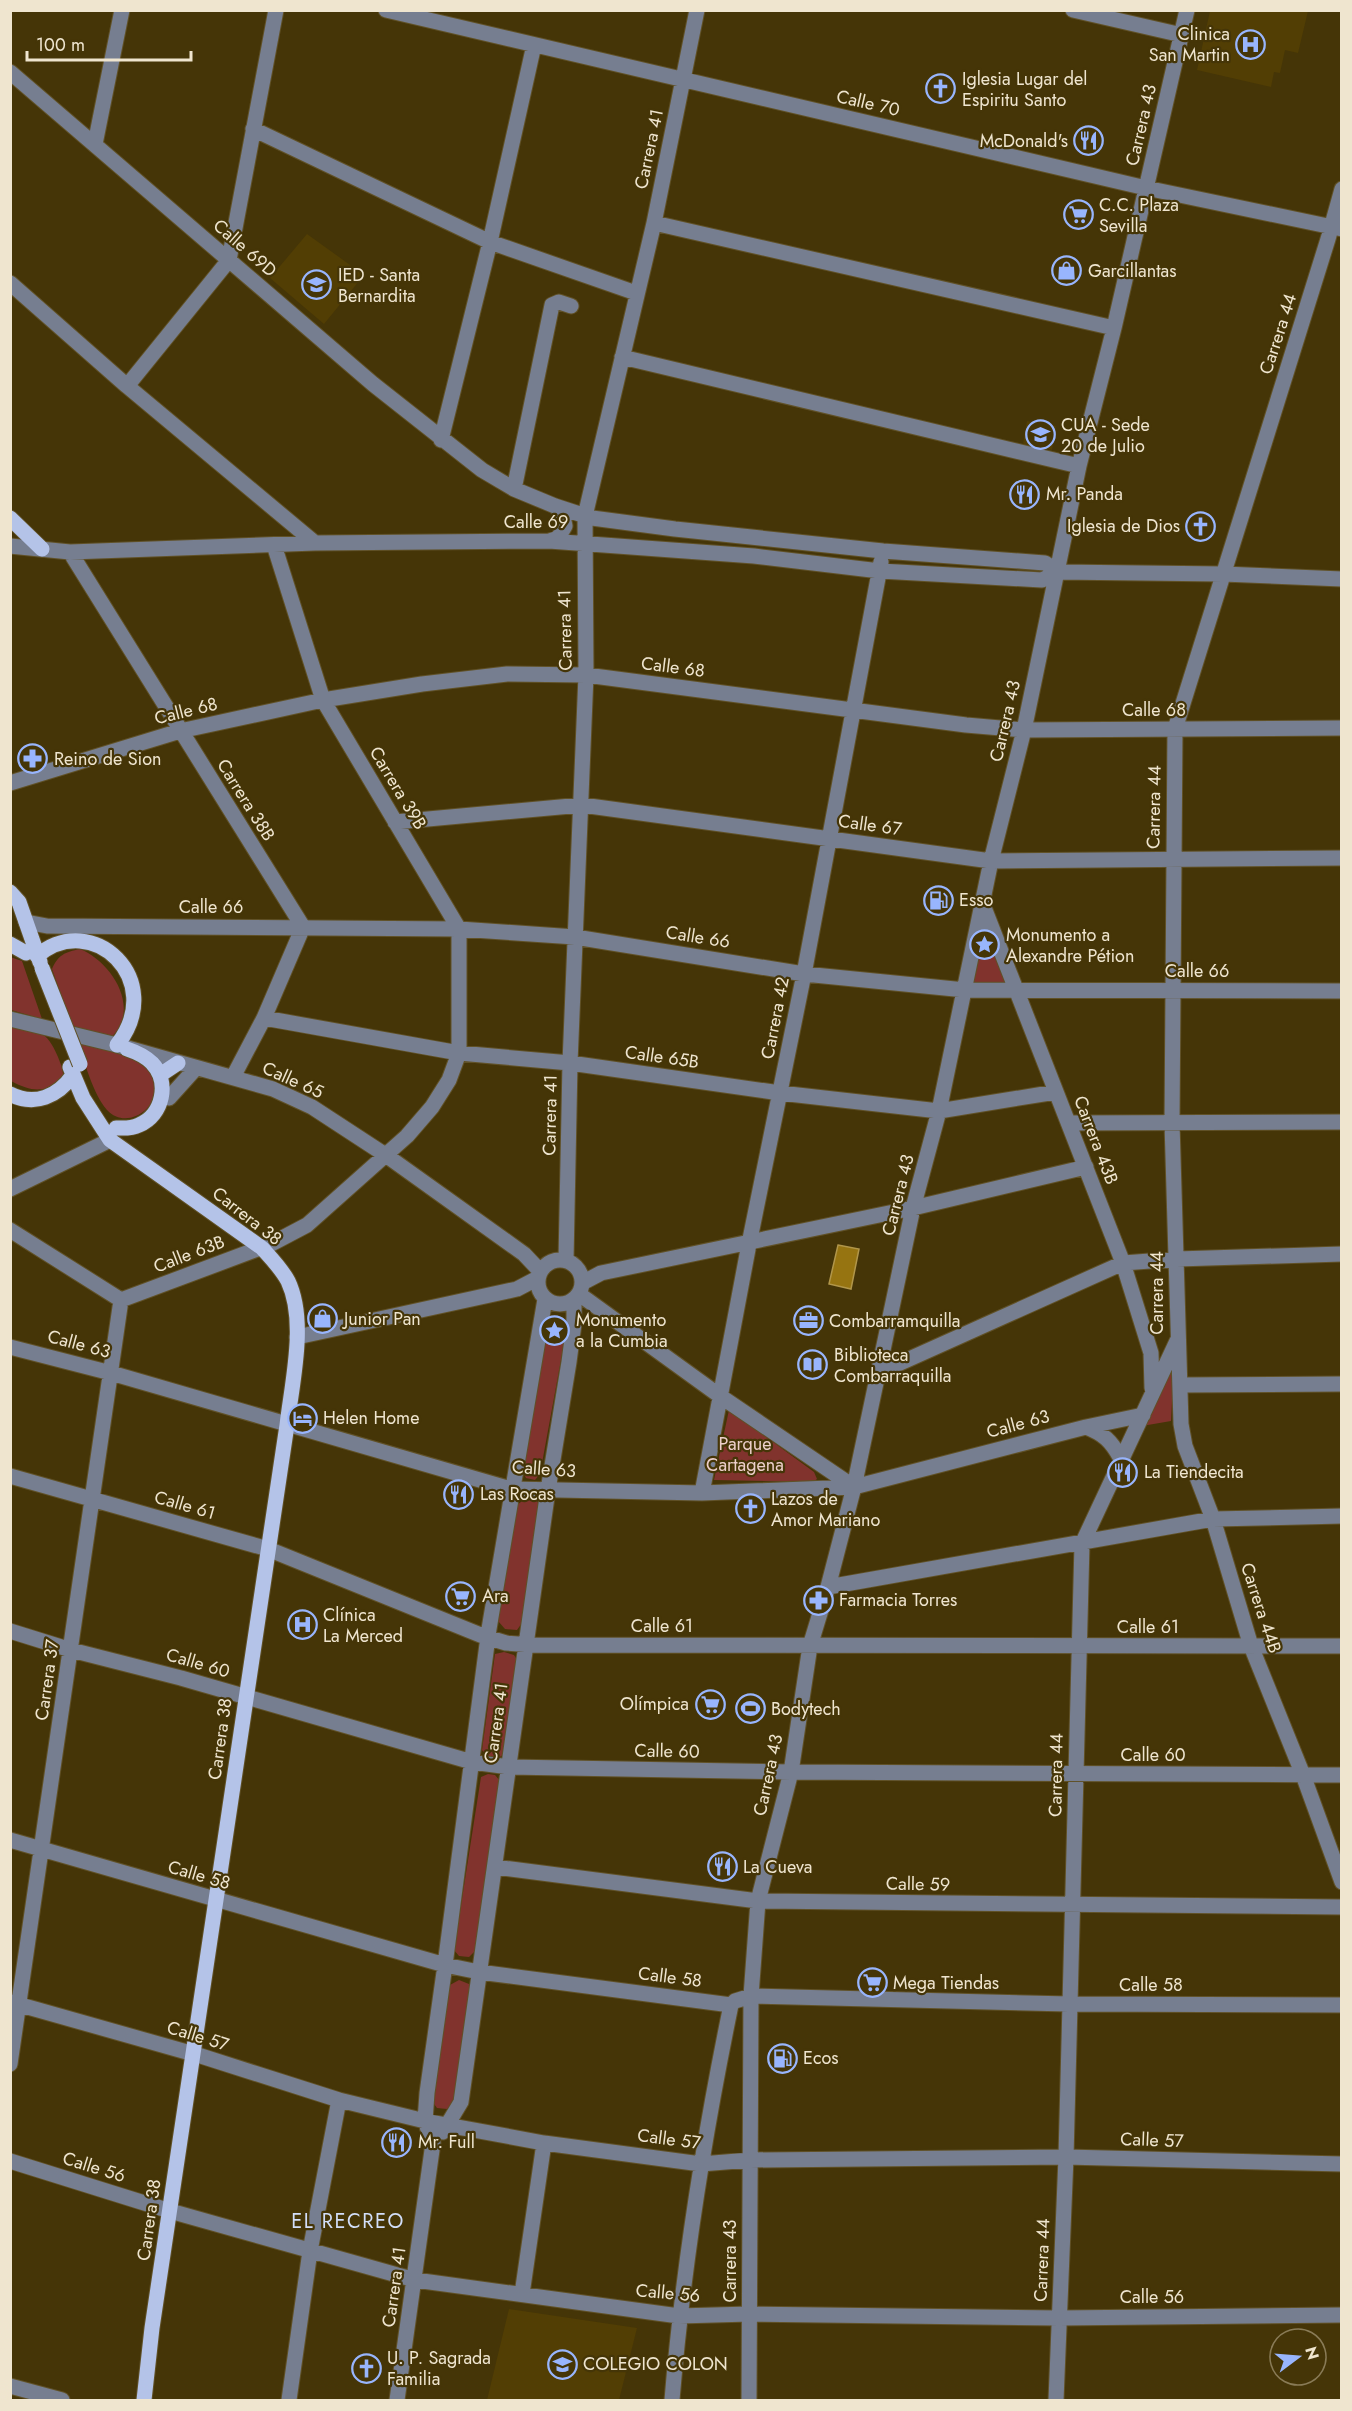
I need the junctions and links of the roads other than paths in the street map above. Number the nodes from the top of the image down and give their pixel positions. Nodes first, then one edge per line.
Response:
1 (122, 10) edge
2 (276, 10) edge
3 (386, 10) edge
4 (698, 10) edge
5 (1073, 10) edge
6 (1187, 10) edge
7 (1182, 35) junction
8 (534, 45) junction
9 (10, 72) edge
10 (683, 80) junction
11 (253, 129) junction
12 (95, 144) junction
13 (1146, 188) junction
14 (1341, 189) edge
15 (654, 223) junction
16 (1337, 228) edge
17 (490, 242) junction
18 (229, 260) junction
19 (10, 283) edge
20 (636, 293) junction
21 (571, 306) dead end
22 (1114, 328) junction
23 (622, 357) junction
24 (127, 386) junction
25 (441, 440) junction
26 (1079, 466) junction
27 (514, 489) junction
28 (555, 506) junction
29 (585, 516) junction
30 (10, 518) edge
31 (288, 523) junction
32 (755, 536) junction
33 (549, 541) junction
34 (583, 542) junction
35 (315, 543) junction
36 (277, 545) junction
37 (10, 546) edge
38 (42, 549) junction
39 (883, 551) junction
40 (70, 552) junction
41 (754, 556) junction
42 (880, 570) junction
43 (1058, 572) junction
44 (1222, 574) junction
45 (1341, 579) edge
46 (586, 675) junction
47 (323, 700) junction
48 (853, 710) junction
49 (1175, 729) junction
50 (1341, 729) edge
51 (1024, 730) junction
52 (180, 731) junction
53 (10, 783) edge
54 (582, 805) junction
55 (395, 822) junction
56 (828, 839) junction
57 (1341, 858) edge
58 (1173, 860) junction
59 (991, 861) junction
60 (10, 892) edge
61 (983, 905) junction
62 (10, 908) edge
63 (303, 927) junction
64 (28, 928) junction
65 (459, 929) junction
66 (575, 937) junction
67 (10, 944) edge
68 (34, 962) junction
69 (804, 974) junction
70 (965, 990) junction
71 (1175, 990) junction
72 (1017, 991) junction
73 (1341, 991) edge
74 (264, 1018) junction
75 (10, 1020) edge
76 (122, 1047) junction
77 (459, 1053) junction
78 (178, 1063) junction
79 (570, 1063) junction
80 (196, 1068) junction
81 (74, 1069) junction
82 (160, 1075) junction
83 (233, 1077) junction
84 (1056, 1092) junction
85 (780, 1093) junction
86 (10, 1094) edge
87 (169, 1098) dead end
88 (939, 1111) junction
89 (1341, 1122) edge
90 (1069, 1123) junction
91 (1172, 1123) junction
92 (113, 1134) junction
93 (387, 1156) junction
94 (1086, 1167) junction
95 (10, 1189) edge
96 (913, 1208) junction
97 (10, 1230) edge
98 (749, 1244) junction
99 (262, 1248) junction
100 (1341, 1254) edge
101 (1177, 1259) junction
102 (1123, 1263) junction
103 (554, 1268) junction
104 (601, 1273) junction
105 (517, 1289) junction
106 (579, 1292) junction
107 (543, 1297) junction
108 (121, 1300) junction
109 (297, 1337) junction
110 (1178, 1339) junction
111 (10, 1347) edge
112 (111, 1373) junction
113 (878, 1373) junction
114 (1180, 1384) junction
115 (1341, 1384) edge
116 (1152, 1394) junction
117 (720, 1396) junction
118 (1143, 1415) junction
119 (286, 1425) junction
120 (1086, 1427) junction
121 (1120, 1457) junction
122 (10, 1476) edge
123 (854, 1487) junction
124 (512, 1489) junction
125 (548, 1490) junction
126 (702, 1493) junction
127 (93, 1497) junction
128 (1341, 1516) edge
129 (1213, 1519) junction
130 (1082, 1544) junction
131 (268, 1548) junction
132 (828, 1587) junction
133 (10, 1631) edge
134 (488, 1638) junction
135 (526, 1645) junction
136 (810, 1646) junction
137 (1251, 1646) junction
138 (1341, 1646) edge
139 (1078, 1647) junction
140 (71, 1650) junction
141 (246, 1698) junction
142 (472, 1762) junction
143 (509, 1767) junction
144 (791, 1772) junction
145 (1076, 1774) junction
146 (1303, 1774) junction
147 (1341, 1775) edge
148 (10, 1840) edge
149 (42, 1848) junction
150 (495, 1867) junction
151 (1341, 1882) edge
152 (216, 1900) junction
153 (758, 1901) junction
154 (1072, 1906) junction
155 (1341, 1907) edge
156 (445, 1965) junction
157 (479, 1972) junction
158 (752, 1996) junction
159 (15, 2003) edge
160 (1069, 2004) junction
161 (731, 2005) junction
162 (1341, 2006) edge
163 (193, 2054) junction
164 (10, 2064) edge
165 (339, 2100) junction
166 (425, 2121) junction
167 (448, 2126) junction
168 (433, 2143) junction
169 (544, 2143) junction
170 (1066, 2157) junction
171 (750, 2160) junction
172 (10, 2161) edge
173 (701, 2164) junction
174 (1341, 2164) edge
175 (170, 2211) junction
176 (310, 2251) junction
177 (415, 2280) junction
178 (522, 2294) junction
179 (749, 2314) junction
180 (1341, 2315) edge
181 (679, 2316) junction
182 (1059, 2318) junction
183 (10, 2386) edge
184 (62, 2400) edge
185 (144, 2400) edge
186 (289, 2400) edge
187 (397, 2400) edge
188 (672, 2400) edge
189 (749, 2400) edge
190 (1056, 2400) edge

1 - 12 street
2 - 11 street
3 - 8 street, Calle 70
4 - 10 street, Carrera 41
5 - 7 street
6 - 7 street, Carrera 43
7 - 13 street, Carrera 43
8 - 10 street, Calle 70
8 - 17 street
9 - 12 street, Calle 69D
10 - 13 street, Calle 70
10 - 15 street, Carrera 41
11 - 17 street
11 - 18 street
12 - 18 street, Calle 69D
13 - 16 street, Calle 70
13 - 22 street, Carrera 43
14 - 16 street, Carrera 44
15 - 20 street, Carrera 41
15 - 22 street
16 - 44 street, Carrera 44
17 - 20 street
17 - 25 street
18 - 24 street
18 - 25 street, Calle 69D
19 - 24 street
20 - 23 street, Carrera 41
21 - 27 street
22 - 26 street, Carrera 43
23 - 26 street
23 - 29 street, Carrera 41
24 - 31 street
25 - 27 street, Calle 69D
26 - 43 street, Carrera 43
27 - 28 street, Calle 69D
28 - 29 street, Calle 69D
28 - 33 street
29 - 32 street, Calle 69
29 - 34 street, Carrera 41
30 - 38 main road
31 - 35 street
31 - 36 street
32 - 39 street, Calle 69
32 - 41 street
33 - 34 street, Calle 69
33 - 35 street, Calle 69
34 - 41 street, Calle 69
34 - 46 street, Carrera 41
35 - 36 street, Calle 69
36 - 40 street, Calle 69
36 - 47 street, Carrera 39B
37 - 38 street, Calle 69
38 - 40 street, Calle 69
39 - 42 street, Carrera 42
39 - 43 street, Calle 69
40 - 52 street, Carrera 38B
41 - 42 street, Calle 69
42 - 43 street, Calle 69
42 - 48 street, Carrera 42
43 - 44 street, Calle 69
43 - 51 street, Carrera 43
44 - 45 street, Calle 69
44 - 49 street, Carrera 44
46 - 47 street, Calle 68
46 - 48 street, Calle 68
46 - 54 street, Carrera 41
47 - 52 street, Calle 68
47 - 55 street, Carrera 39B
48 - 51 street, Calle 68
48 - 56 street, Carrera 42
49 - 50 street, Calle 68
49 - 51 street, Calle 68
49 - 58 street, Carrera 44
51 - 59 street, Carrera 43
52 - 53 street, Calle 68
52 - 63 street, Carrera 38B
54 - 55 street, Calle 67
54 - 56 street, Calle 67
54 - 66 street, Carrera 41
55 - 65 street, Carrera 39B
56 - 59 street, Calle 67
56 - 69 street, Carrera 42
57 - 58 street, Calle 67
58 - 59 street, Calle 67
58 - 71 street, Carrera 44
59 - 61 street, Carrera 43
60 - 64 main road, Carrera 38
61 - 70 street, Carrera 43
61 - 72 street, Carrera 43B
62 - 68 main road, Carrera 38
63 - 64 street, Calle 66
63 - 65 street, Calle 66
63 - 74 street
64 - 68 main road, Carrera 38
65 - 66 street, Calle 66
65 - 77 street
66 - 69 street, Calle 66
66 - 79 street, Carrera 41
67 - 68 main road
68 - 76 main road
68 - 81 main road, Carrera 38, bridge
69 - 70 street, Calle 66
69 - 85 street, Carrera 42
70 - 72 street, Calle 66
70 - 88 street, Carrera 43
71 - 72 street, Calle 66
71 - 73 street, Calle 66
71 - 91 street, Carrera 44
72 - 84 street, Carrera 43B
74 - 77 street, Calle 65B
74 - 83 street
75 - 76 street, Calle 65
76 - 78 street, Calle 65
76 - 82 main road
77 - 79 street, Calle 65B
77 - 93 street, Calle 63B
78 - 80 street, Calle 65
78 - 82 main road
79 - 85 street, Calle 65B
79 - 103 street, Carrera 41
80 - 83 street, Calle 65
80 - 87 street
81 - 86 main road
81 - 92 main road, Carrera 38
82 - 92 main road
83 - 93 street, Calle 65
84 - 88 street, Calle 65B
84 - 90 street, Carrera 43B
85 - 88 street, Calle 65B
85 - 98 street, Carrera 42
88 - 96 street, Carrera 43
89 - 91 street
90 - 91 street
90 - 94 street, Carrera 43B
91 - 101 street, Carrera 44
92 - 95 street
92 - 99 main road, Carrera 38
93 - 99 street, Calle 63B
93 - 103 street, Calle 65
94 - 96 street, Calle 65
94 - 102 street, Carrera 43B
96 - 98 street, Calle 65
96 - 113 street, Carrera 43
97 - 108 street
98 - 104 street, Calle 65
98 - 117 street, Carrera 42
99 - 108 street, Calle 63B
99 - 109 main road, Carrera 38
100 - 101 street
101 - 102 street
101 - 110 street, Carrera 44
102 - 113 street
102 - 116 street, Carrera 43B
103 - 104 street, Calle 65
103 - 105 street
103 - 106 street
103 - 107 street
104 - 106 street, Calle 65
105 - 107 street
105 - 109 street
106 - 107 street
106 - 117 street
106 - 125 street, Carrera 41
107 - 124 street, Carrera 41
108 - 112 street, Carrera 37
109 - 119 main road, Carrera 38
110 - 114 street, Carrera 44B
110 - 116 street, Carrera 44
111 - 112 street, Calle 63
112 - 119 street, Calle 63
112 - 127 street, Carrera 37
113 - 123 street, Carrera 43
114 - 115 street
114 - 129 street, Carrera 44B
116 - 118 street, Carrera 44
117 - 123 street
117 - 126 street, Carrera 42
118 - 120 street, Calle 63
118 - 121 street, Carrera 44
119 - 124 street, Calle 63
119 - 131 main road, Carrera 38
120 - 121 street
120 - 123 street, Calle 63
121 - 130 street, Carrera 44
122 - 127 street, Calle 61
123 - 126 street, Calle 63
123 - 132 street, Carrera 43
124 - 125 street, Calle 63
124 - 134 street, Carrera 41
125 - 126 street, Calle 63
125 - 135 street, Carrera 41
127 - 131 street, Calle 61
127 - 140 street, Carrera 37
128 - 129 street
129 - 130 street
129 - 137 street, Carrera 44B
130 - 132 street
130 - 139 street, Carrera 44
131 - 134 street, Calle 61
131 - 141 main road, Carrera 38
132 - 136 street, Carrera 43
133 - 140 street, Calle 60
134 - 135 street, Calle 61
134 - 142 street, Carrera 41
135 - 136 street, Calle 61
135 - 143 street, Carrera 41
136 - 139 street, Calle 61
136 - 144 street, Carrera 43
137 - 138 street, Calle 61
137 - 139 street, Calle 61
137 - 146 street, Carrera 44B
139 - 145 street, Carrera 44
140 - 141 street, Calle 60
140 - 149 street, Carrera 37
141 - 142 street, Calle 60
141 - 152 main road, Carrera 38
142 - 143 street, Calle 60
142 - 156 street, Carrera 41
143 - 144 street, Calle 60
143 - 150 street, Carrera 41
144 - 145 street, Calle 60
144 - 153 street, Carrera 43
145 - 146 street, Calle 60
145 - 154 street, Carrera 44
146 - 147 street, Calle 60
146 - 151 street, Carrera 44B
148 - 149 street, Calle 58
149 - 152 street, Calle 58
149 - 159 street, Carrera 37
150 - 153 street, Calle 59
150 - 157 street, Carrera 41
152 - 156 street, Calle 58
152 - 163 main road, Carrera 38
153 - 154 street, Calle 59
153 - 158 street, Carrera 43
154 - 155 street, Calle 59
154 - 160 street, Carrera 44
156 - 157 street, Calle 58
156 - 166 street, Carrera 41
157 - 161 street, Calle 58
157 - 167 street, Carrera 41
158 - 160 street, Calle 58
158 - 161 street, Calle 58
158 - 171 street, Carrera 43
159 - 163 street, Calle 57
159 - 164 street, Carrera 37
160 - 162 street, Calle 58
160 - 170 street, Carrera 44
161 - 173 street
163 - 165 street, Calle 57
163 - 175 main road, Carrera 38
165 - 166 street, Calle 57
165 - 176 street
166 - 167 street, Calle 57
166 - 168 street, Carrera 41
167 - 168 street, Carrera 41
167 - 169 street, Calle 57
168 - 177 street, Carrera 41
169 - 173 street, Calle 57
169 - 178 street
170 - 171 street, Calle 57
170 - 174 street, Calle 57
170 - 182 street, Carrera 44
171 - 173 street, Calle 57
171 - 179 street, Carrera 43
172 - 175 street, Calle 56
173 - 181 street
175 - 176 street, Calle 56
175 - 185 main road, Carrera 38
176 - 177 street, Calle 56
176 - 186 street
177 - 178 street, Calle 56
177 - 187 street, Carrera 41
178 - 181 street, Calle 56
179 - 181 street, Calle 56
179 - 182 street, Calle 56
179 - 189 street, Carrera 43
180 - 182 street, Calle 56
181 - 188 street
182 - 190 street, Carrera 44
183 - 184 street

